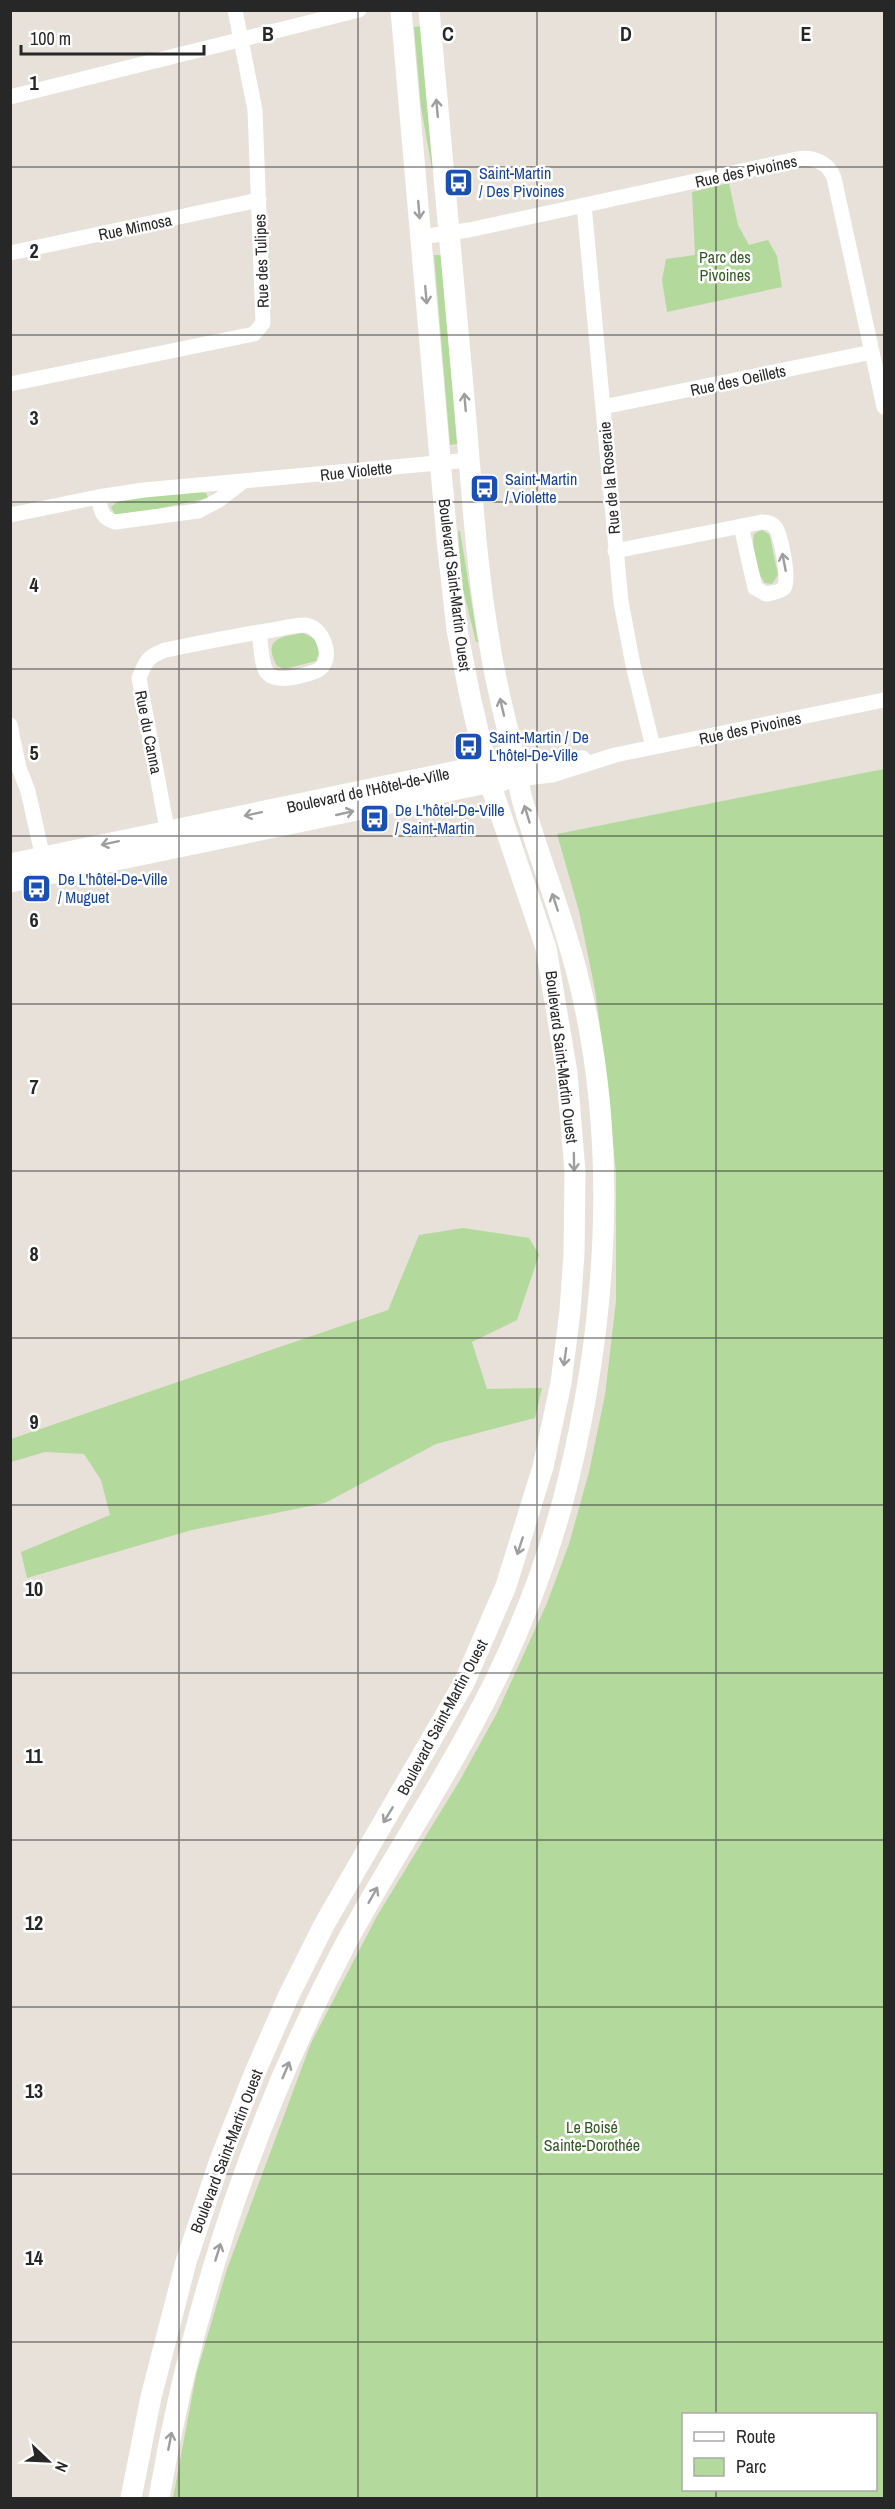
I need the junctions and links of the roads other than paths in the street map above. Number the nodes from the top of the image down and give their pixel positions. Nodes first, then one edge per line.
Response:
1 (236, 10) edge
2 (360, 10) edge
3 (401, 10) edge
4 (429, 10) edge
5 (241, 40) junction
6 (10, 97) edge
7 (259, 200) junction
8 (584, 205) junction
9 (450, 233) junction
10 (421, 237) junction
11 (10, 253) edge
12 (872, 352) junction
13 (10, 384) edge
14 (603, 407) junction
15 (885, 407) edge
16 (470, 460) junction
17 (440, 463) junction
18 (243, 482) junction
19 (98, 496) junction
20 (10, 515) edge
21 (741, 526) junction
22 (615, 551) junction
23 (259, 632) junction
24 (885, 700) edge
25 (10, 725) edge
26 (653, 747) junction
27 (615, 755) joint
28 (516, 772) junction
29 (488, 775) junction
30 (169, 840) junction
31 (10, 864) edge
32 (45, 866) junction
33 (10, 882) edge
34 (131, 2499) edge
35 (159, 2499) edge

1 - 5 street, Rue des Tulipes
2 - 5 street
3 -> 10 main road, Boulevard Saint-Martin Ouest
9 -> 4 main road, Boulevard Saint-Martin Ouest
5 - 6 street
5 - 7 street, Rue des Tulipes
7 - 11 street, Rue Mimosa
7 - 13 street, Rue des Tulipes
8 - 9 street, Rue des Pivoines
8 - 12 street, Rue des Pivoines
8 - 14 street, Rue de la Roseraie
9 - 10 street, Rue des Pivoines
16 -> 9 main road, Boulevard Saint-Martin Ouest
10 -> 17 main road, Boulevard Saint-Martin Ouest
12 - 14 street, Rue des Oeillets
12 - 15 street, Rue des Pivoines
14 - 22 street, Rue de la Roseraie
16 - 17 street, Rue Violette
28 -> 16 main road, Boulevard Saint-Martin Ouest
17 - 18 street, Rue Violette
17 - 29 main road, Boulevard Saint-Martin Ouest
18 - 19 street, Rue Violette
18 - 19 street
19 - 20 street, Rue Violette
21 -> 21 street
21 - 22 street
22 - 26 street, Rue de la Roseraie
23 - 23 street, Rue du Canna
23 - 30 street, Rue du Canna
24 - 26 street, Rue des Pivoines
25 - 32 street
26 - 27 street, Rue des Pivoines
27 - 28 street, Boulevard de l'Hôtel-de-Ville
28 - 29 main road, Boulevard de l'Hôtel-de-Ville
35 -> 28 main road, Boulevard Saint-Martin Ouest
29 - 30 main road, Boulevard de l'Hôtel-de-Ville
29 -> 34 main road, Boulevard Saint-Martin Ouest
30 - 32 main road, Boulevard de l'Hôtel-de-Ville
31 - 32 main road, Boulevard de l'Hôtel-de-Ville
32 - 33 main road, Boulevard de l'Hôtel-de-Ville

